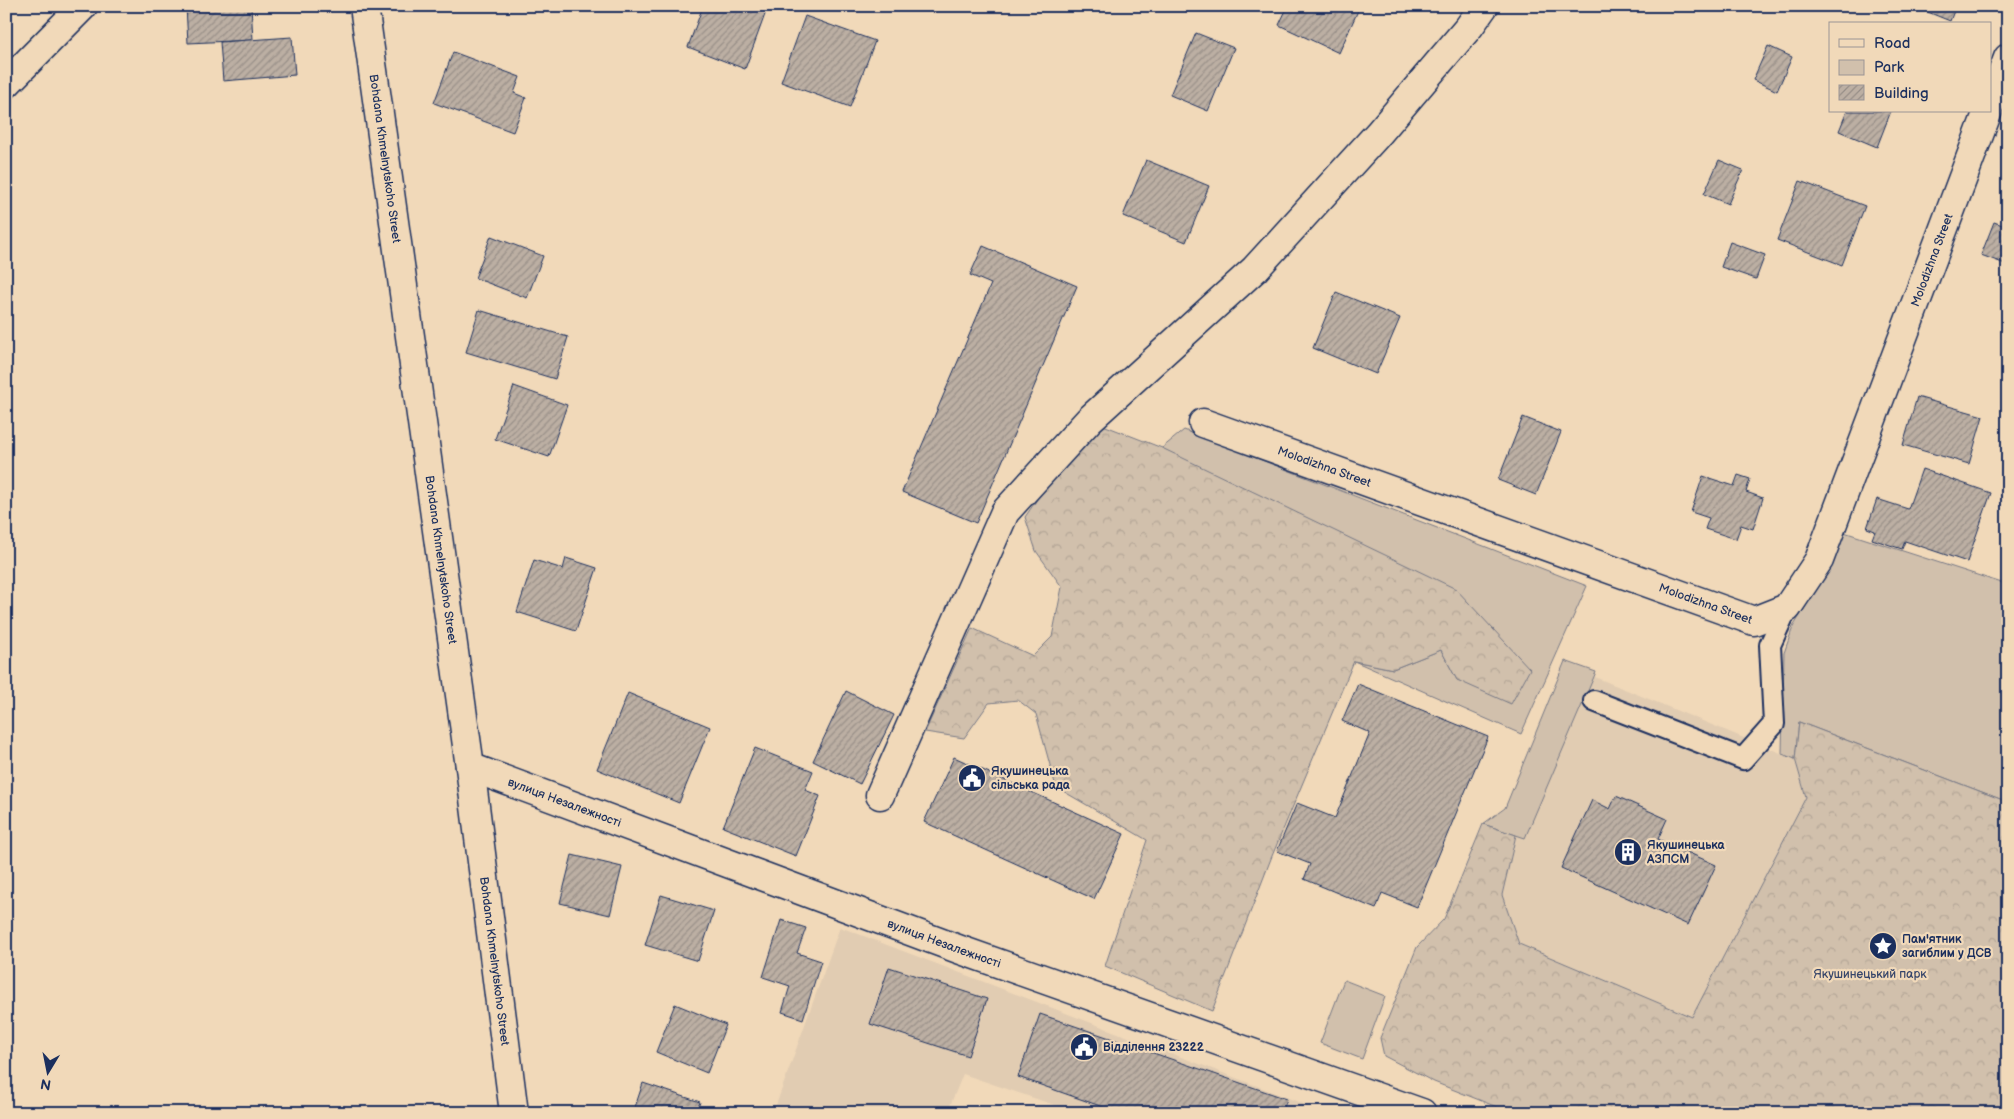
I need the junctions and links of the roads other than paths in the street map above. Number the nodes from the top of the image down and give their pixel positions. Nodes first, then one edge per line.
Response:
1 (83, 6) edge
2 (364, 6) edge
3 (1484, 6) edge
4 (2008, 58) edge
5 (6, 84) edge
6 (1992, 99) edge
7 (1988, 112) edge
8 (1203, 423) dead end
9 (1787, 608) junction
10 (1594, 701) dead end
11 (470, 767) junction
12 (880, 795) dead end
13 (514, 1113) edge
14 (1422, 1113) edge

1 - 5 street
2 - 11 street, Bohdana Khmelnytskoho Street
3 - 12 street
4 - 6 street
7 - 9 street, Molodizhna Street
8 - 9 street, Molodizhna Street
9 - 10 lane
11 - 13 street, Bohdana Khmelnytskoho Street
11 - 14 street, вулиця Незалежності

